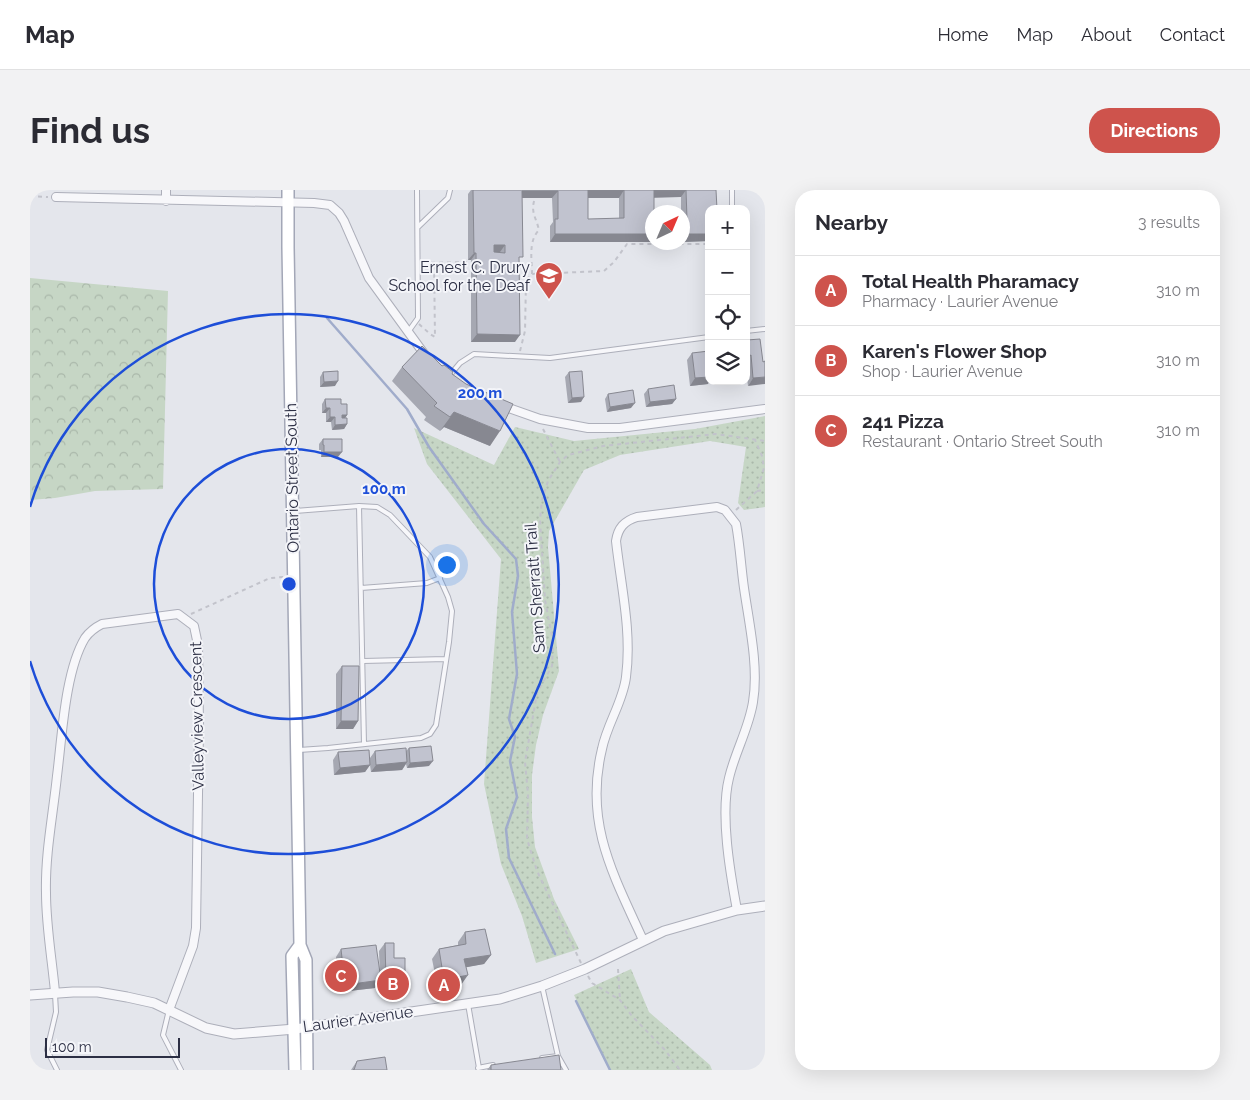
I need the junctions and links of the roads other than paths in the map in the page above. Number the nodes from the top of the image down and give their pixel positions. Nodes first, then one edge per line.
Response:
1 (166, 190) edge
2 (288, 190) edge
3 (417, 190) edge
4 (450, 190) edge
5 (732, 190) edge
6 (56, 197) road end
7 (166, 201) junction
8 (288, 203) junction
9 (732, 205) edge
10 (417, 228) junction
11 (765, 329) edge
12 (750, 331) edge
13 (408, 332) junction
14 (705, 338) edge
15 (430, 361) edge
16 (446, 374) joint
17 (457, 383) edge
18 (498, 404) edge
19 (765, 409) edge
20 (359, 506) junction
21 (292, 511) junction
22 (440, 578) junction
23 (361, 588) junction
24 (446, 659) junction
25 (363, 661) junction
26 (364, 744) junction
27 (296, 750) junction
28 (765, 906) edge
29 (737, 910) junction
30 (643, 940) junction
31 (300, 945) junction
32 (542, 986) junction
33 (55, 992) junction
34 (30, 995) edge
35 (468, 1004) junction
36 (169, 1010) junction
37 (307, 1027) junction
38 (295, 1028) junction
39 (558, 1056) junction
40 (533, 1059) edge
41 (498, 1064) edge
42 (479, 1069) edge
43 (57, 1070) edge
44 (180, 1070) edge
45 (295, 1070) edge
46 (307, 1070) edge
47 (566, 1070) edge

1 - 7 street
2 - 8 main road, Ontario Street South
3 - 10 lane
4 - 10 lane
5 - 9 lane
6 - 7 street
7 - 8 street
8 - 13 street
8 - 21 main road, Ontario Street South
10 - 13 lane
11 - 12 lane
13 - 15 street
14 - 16 lane
16 - 17 street
18 - 19 street
20 - 21 lane
20 - 22 lane
20 - 23 lane
21 - 27 main road, Ontario Street South
22 - 23 lane
22 - 24 lane
23 - 25 lane
24 - 25 lane
24 - 26 lane
25 - 26 lane
26 - 27 lane
27 - 31 main road, Ontario Street South
28 - 29 street, Laurier Avenue
29 - 30 street, Laurier Avenue
29 - 30 street
30 - 32 street, Laurier Avenue
31 - 37 main road, Ontario Street South
31 - 38 main road, Ontario Street South
32 - 35 street, Laurier Avenue
32 - 39 lane
33 - 34 street, Laurier Avenue
33 - 36 street, Laurier Avenue
33 - 36 street, Valleyview Crescent
33 - 43 lane
35 - 37 street, Laurier Avenue
35 - 42 lane
36 - 38 street, Laurier Avenue
36 - 44 lane
37 - 38 street, Laurier Avenue
37 - 46 main road, Ontario Street South
38 - 45 main road, Ontario Street South
39 - 40 lane
39 - 47 lane
41 - 42 lane

